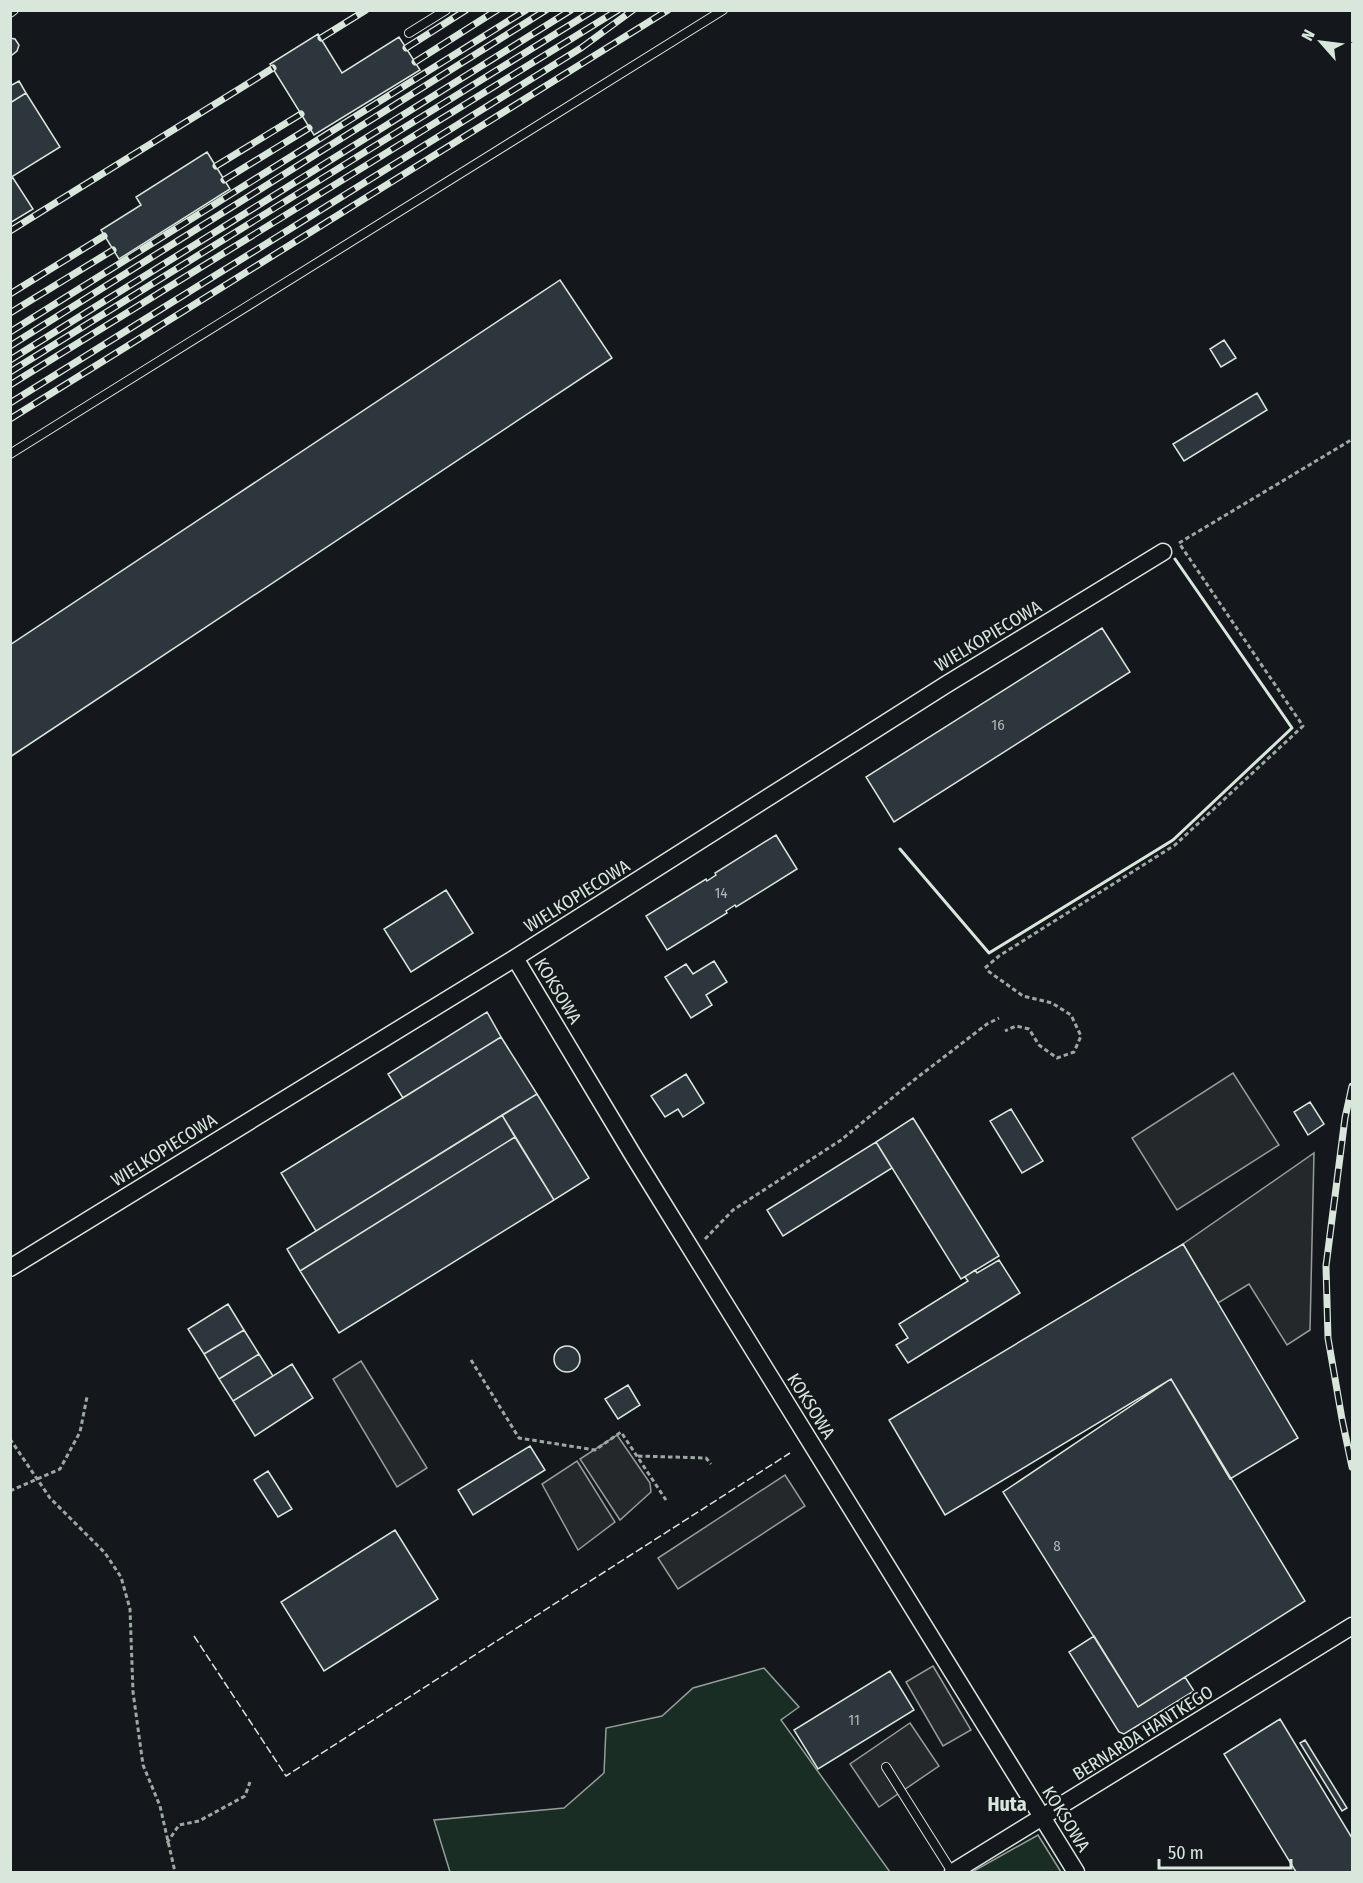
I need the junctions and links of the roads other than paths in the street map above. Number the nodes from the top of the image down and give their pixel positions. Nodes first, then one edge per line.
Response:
1 (446, 10) edge
2 (723, 10) edge
3 (409, 33) dead end
4 (10, 454) edge
5 (1163, 552) road end
6 (515, 958) junction
7 (10, 1268) edge
8 (1353, 1626) edge
9 (886, 1767) dead end
10 (1042, 1818) junction
11 (953, 1872) edge
12 (1076, 1872) edge

1 - 3 lane
2 - 4 lane
5 - 6 street, WIELKOPIECOWA
6 - 7 street, WIELKOPIECOWA
6 - 10 street, KOKSOWA
8 - 10 street, BERNARDA HANTKEGO
9 - 11 lane
10 - 11 street, BERNARDA HANTKEGO
10 - 12 street, KOKSOWA

